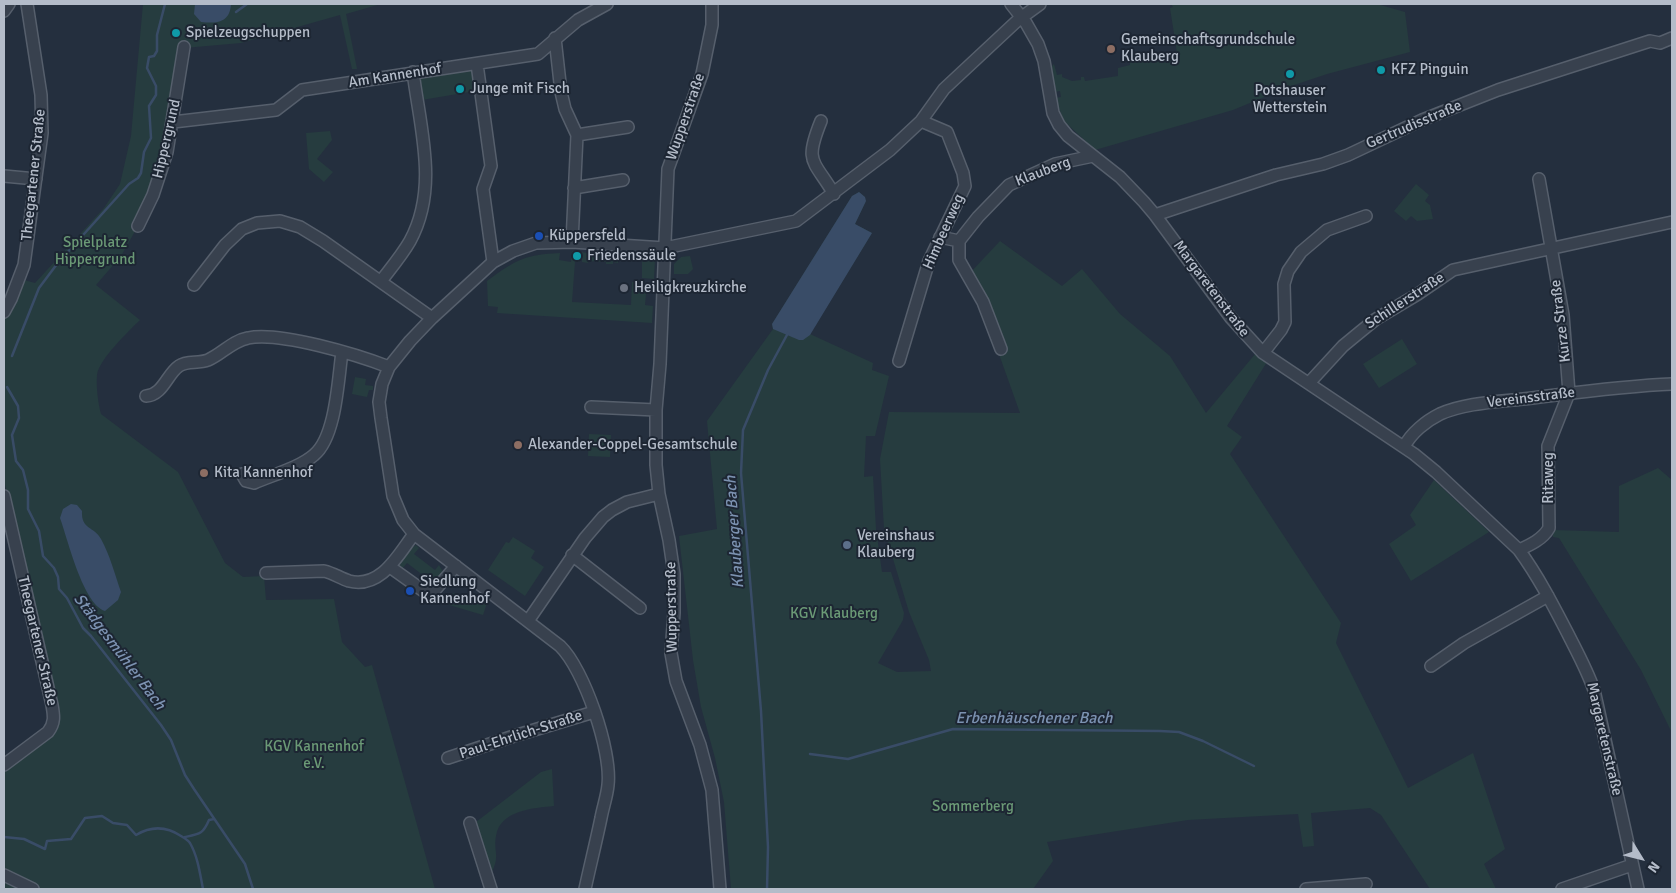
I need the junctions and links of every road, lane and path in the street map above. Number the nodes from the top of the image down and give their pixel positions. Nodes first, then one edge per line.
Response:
1 (9, 4) edge
2 (27, 4) edge
3 (607, 4) edge
4 (712, 4) edge
5 (1011, 4) edge
6 (1040, 4) edge
7 (4, 11) edge
8 (1022, 17) junction
9 (555, 38) junction
10 (1672, 38) edge
11 (184, 47) dead end
12 (477, 64) junction
13 (413, 72) junction
14 (821, 121) dead end
15 (921, 121) junction
16 (173, 122) junction
17 (628, 127) dead end
18 (578, 135) junction
19 (1093, 156) junction
20 (4, 176) edge
21 (36, 179) junction
22 (1539, 179) dead end
23 (623, 180) dead end
24 (574, 188) junction
25 (834, 194) junction
26 (1155, 215) junction
27 (1366, 216) dead end
28 (1672, 222) edge
29 (138, 226) dead end
30 (940, 237) junction
31 (959, 241) junction
32 (572, 242) junction
33 (665, 248) junction
34 (1551, 250) junction
35 (493, 262) junction
36 (381, 281) junction
37 (194, 285) dead end
38 (4, 312) edge
39 (432, 318) junction
40 (1001, 349) dead end
41 (1260, 350) junction
42 (342, 352) junction
43 (899, 361) dead end
44 (389, 367) junction
45 (1309, 383) junction
46 (1672, 384) edge
47 (1569, 393) junction
48 (146, 396) dead end
49 (591, 407) dead end
50 (656, 410) junction
51 (1404, 448) junction
52 (242, 474) dead end
53 (659, 494) junction
54 (4, 496) edge
55 (414, 534) junction
56 (1519, 550) junction
57 (572, 555) junction
58 (456, 566) junction
59 (390, 567) junction
60 (266, 573) dead end
61 (1548, 596) junction
62 (640, 608) dead end
63 (528, 621) junction
64 (1430, 666) dead end
65 (594, 712) junction
66 (448, 758) dead end
67 (4, 765) edge
68 (470, 823) dead end
69 (1632, 865) junction
70 (4, 875) edge
71 (1366, 884) dead end
72 (33, 889) edge
73 (491, 889) edge
74 (586, 889) edge
75 (720, 889) edge
76 (1306, 889) edge
77 (1562, 889) edge
78 (1638, 889) edge

1 - 7 street
2 - 21 street, Theegartener Straße
3 - 9 street, Am Kannenhof
4 - 33 street, Wupperstraße
5 - 8 street, Margaretenstraße
6 - 8 street
8 - 15 street
8 - 19 street, Margaretenstraße
9 - 12 street, Am Kannenhof
9 - 18 street
10 - 26 street, Gertrudisstraße
11 - 16 street, Hippergrund
12 - 13 street, Am Kannenhof
12 - 35 street
13 - 16 street, Am Kannenhof
13 - 36 street
14 - 25 street
15 - 25 street
15 - 30 street, Himbeerweg
16 - 29 street, Hippergrund
17 - 18 street
18 - 24 street
19 - 26 street, Margaretenstraße
19 - 31 street, Klauberg
20 - 21 street
21 - 38 street, Theegartener Straße
22 - 34 street
23 - 24 street
24 - 32 street
25 - 33 street
26 - 41 street, Margaretenstraße
27 - 41 street
28 - 34 street, Schillerstraße
30 - 31 street
30 - 43 street, Himbeerweg
31 - 40 street
32 - 33 street
32 - 35 street
33 - 50 street, Wupperstraße
34 - 45 street, Schillerstraße
34 - 47 street, Kurze Straße
35 - 39 street
36 - 37 street
36 - 39 street
39 - 44 street
41 - 45 street, Margaretenstraße
42 - 44 street
42 - 48 street
42 - 52 street
44 - 55 street
45 - 51 street, Margaretenstraße
46 - 47 street, Vereinsstraße
47 - 51 street, Vereinsstraße
47 - 56 street, Ritaweg
49 - 50 street
50 - 53 street, Wupperstraße
51 - 56 street, Margaretenstraße
53 - 57 street
53 - 75 street, Wupperstraße
54 - 67 street, Theegartener Straße
55 - 58 street
55 - 59 street
56 - 61 street, Margaretenstraße
57 - 62 street
57 - 63 street
58 - 59 street
58 - 63 street
59 - 60 street
61 - 64 street
61 - 69 street, Margaretenstraße
63 - 65 street
65 - 66 street, Paul-Ehrlich-Straße
65 - 74 street
68 - 73 street
69 - 77 street
69 - 78 street, Margaretenstraße
70 - 72 street
71 - 76 street

